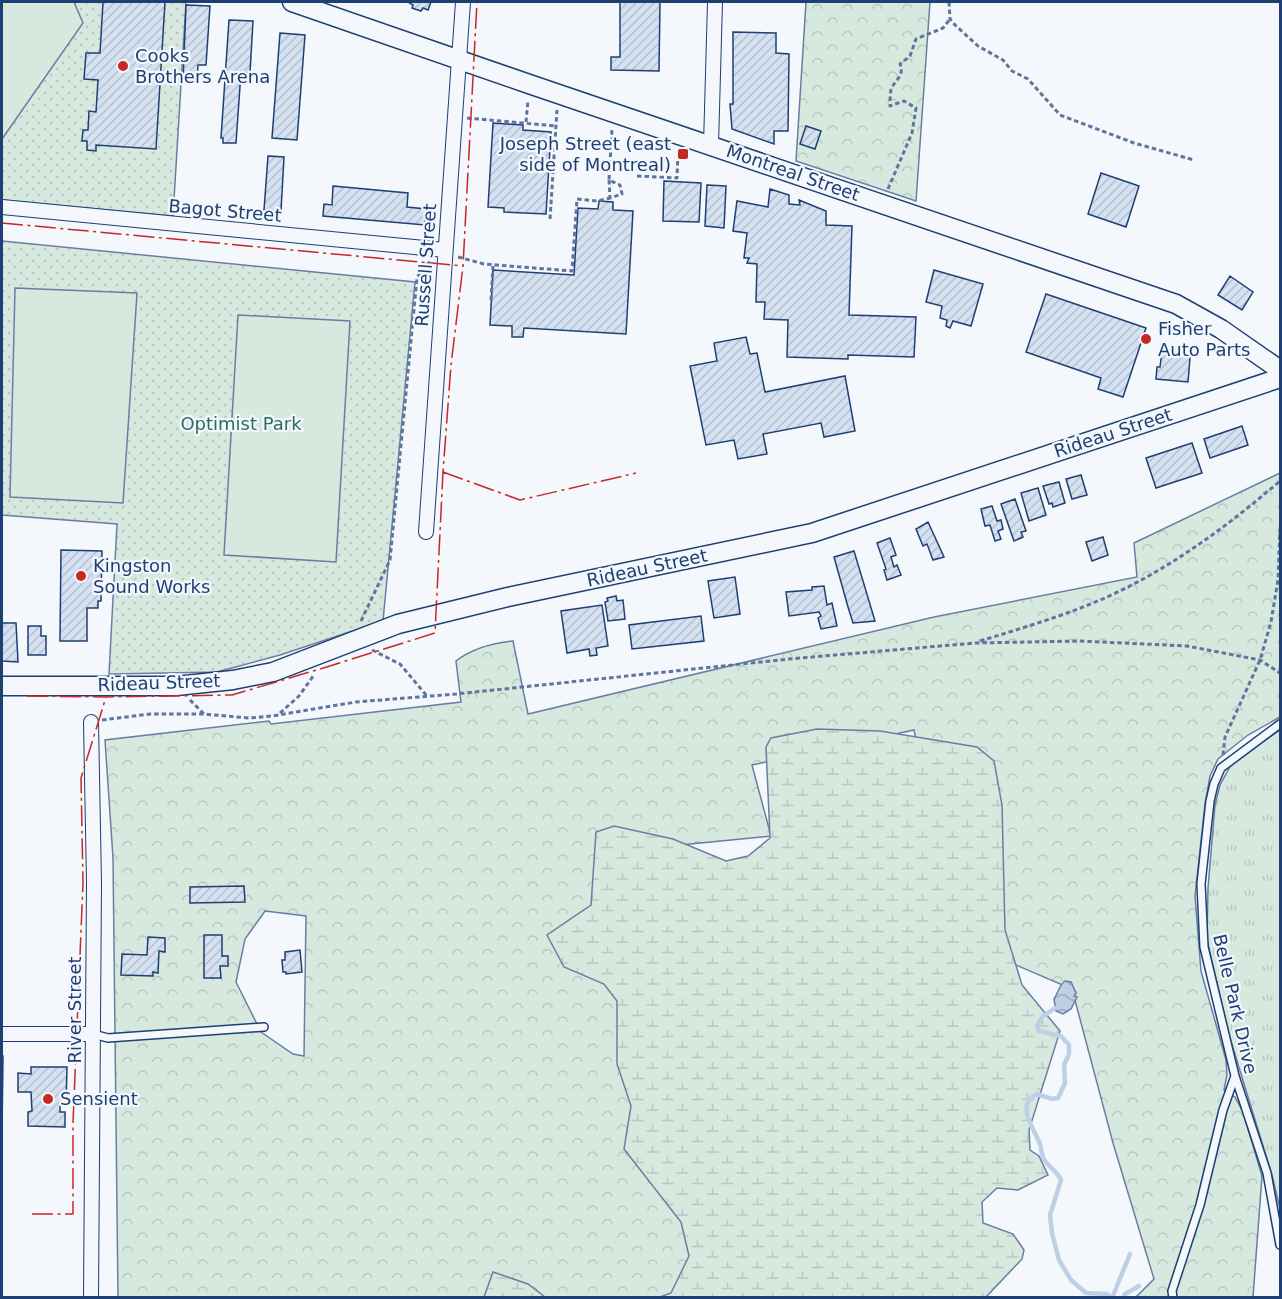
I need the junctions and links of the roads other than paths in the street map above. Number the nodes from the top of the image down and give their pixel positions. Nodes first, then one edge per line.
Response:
1 (292, 2) edge
2 (463, 2) edge
3 (715, 2) edge
4 (459, 60) junction
5 (711, 145) junction
6 (2, 207) edge
7 (445, 252) junction
8 (1281, 370) edge
9 (1281, 378) edge
10 (426, 532) dead end
11 (2, 686) edge
12 (97, 721) road end
13 (1281, 724) edge
14 (264, 1027) dead end
15 (2, 1034) edge
16 (93, 1034) junction
17 (1235, 1076) junction
18 (1281, 1245) edge
19 (91, 1298) edge
20 (1173, 1298) edge

1 - 4 street, Montreal Street
2 - 4 street, Russell Street
3 - 5 street
4 - 5 street, Montreal Street
4 - 7 street, Russell Street
5 - 8 street, Montreal Street
6 - 7 street, Bagot Street
7 - 10 street, Russell Street
9 - 11 street, Rideau Street
12 - 16 street, River Street
13 - 17 lane, Belle Park Drive
14 - 16 lane
15 - 16 street
16 - 19 street, River Street
17 - 18 lane, Belle Park Drive
17 - 20 lane

